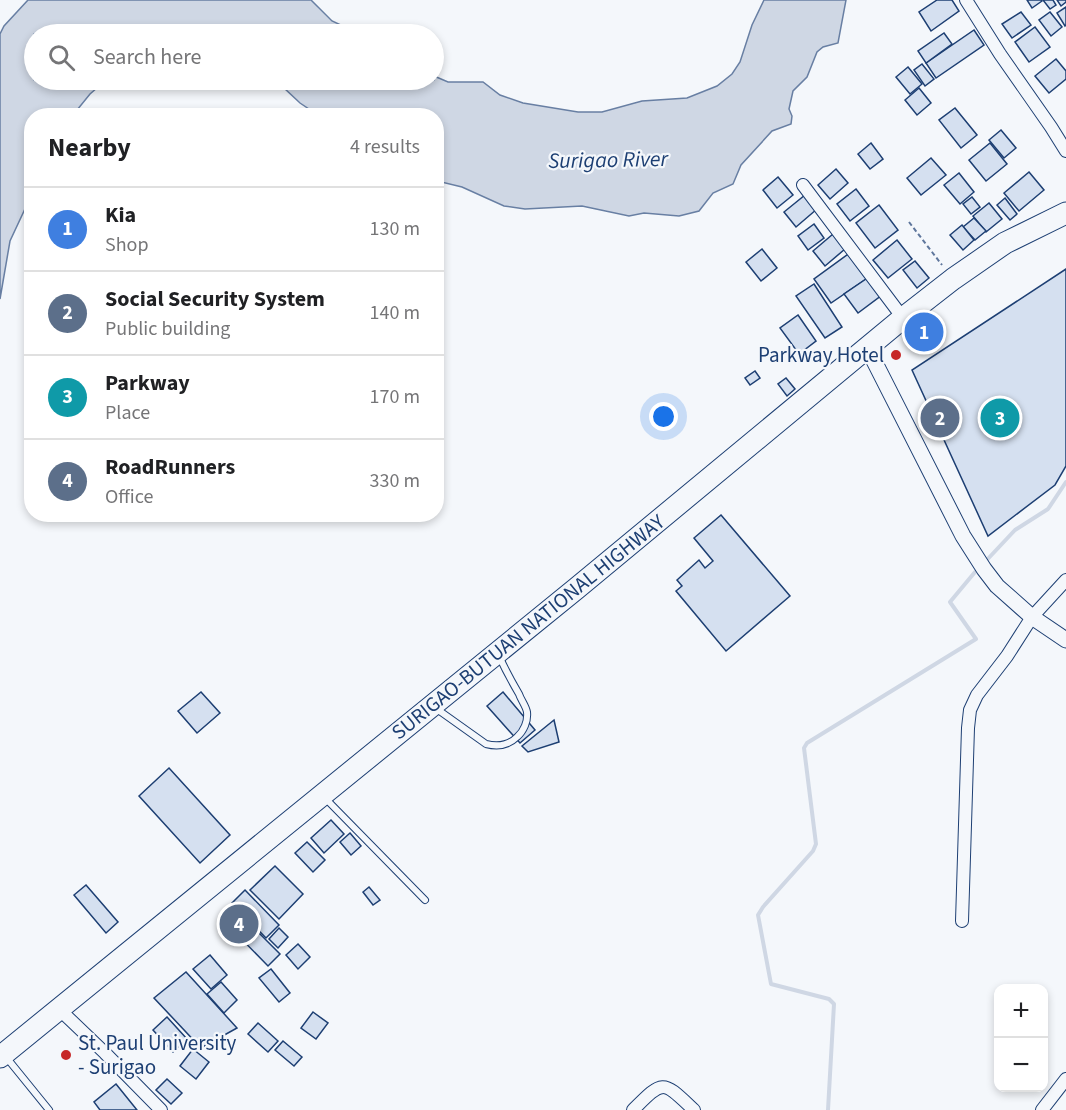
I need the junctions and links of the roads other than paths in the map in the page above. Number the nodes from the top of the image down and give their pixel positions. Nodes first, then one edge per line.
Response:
1 (966, 0) edge
2 (1066, 151) edge
3 (803, 186) dead end
4 (1066, 213) edge
5 (903, 318) junction
6 (867, 347) junction
7 (1066, 580) edge
8 (1032, 617) junction
9 (1066, 640) edge
10 (497, 653) junction
11 (432, 706) junction
12 (322, 795) junction
13 (425, 900) dead end
14 (962, 921) dead end
15 (59, 1009) junction
16 (2, 1056) edge
17 (1066, 1079) edge
18 (49, 1110) edge
19 (161, 1110) edge
20 (633, 1110) edge
21 (694, 1110) edge
22 (1042, 1110) edge

1 - 2 street
3 - 5 street
4 - 5 highway, SURIGAO-BUTUAN NATIONAL HIGHWAY
5 - 6 highway, SURIGAO-BUTUAN NATIONAL HIGHWAY
6 - 8 street
6 - 10 highway, SURIGAO-BUTUAN NATIONAL HIGHWAY
7 - 8 street
8 - 9 street
8 - 14 street
10 - 11 highway, SURIGAO-BUTUAN NATIONAL HIGHWAY
10 - 11 lane
11 - 12 highway, SURIGAO-BUTUAN NATIONAL HIGHWAY
12 - 13 lane
12 - 15 highway, SURIGAO-BUTUAN NATIONAL HIGHWAY
15 - 16 highway, SURIGAO-BUTUAN NATIONAL HIGHWAY
15 - 19 street
16 - 18 lane
17 - 22 street
20 - 21 street

